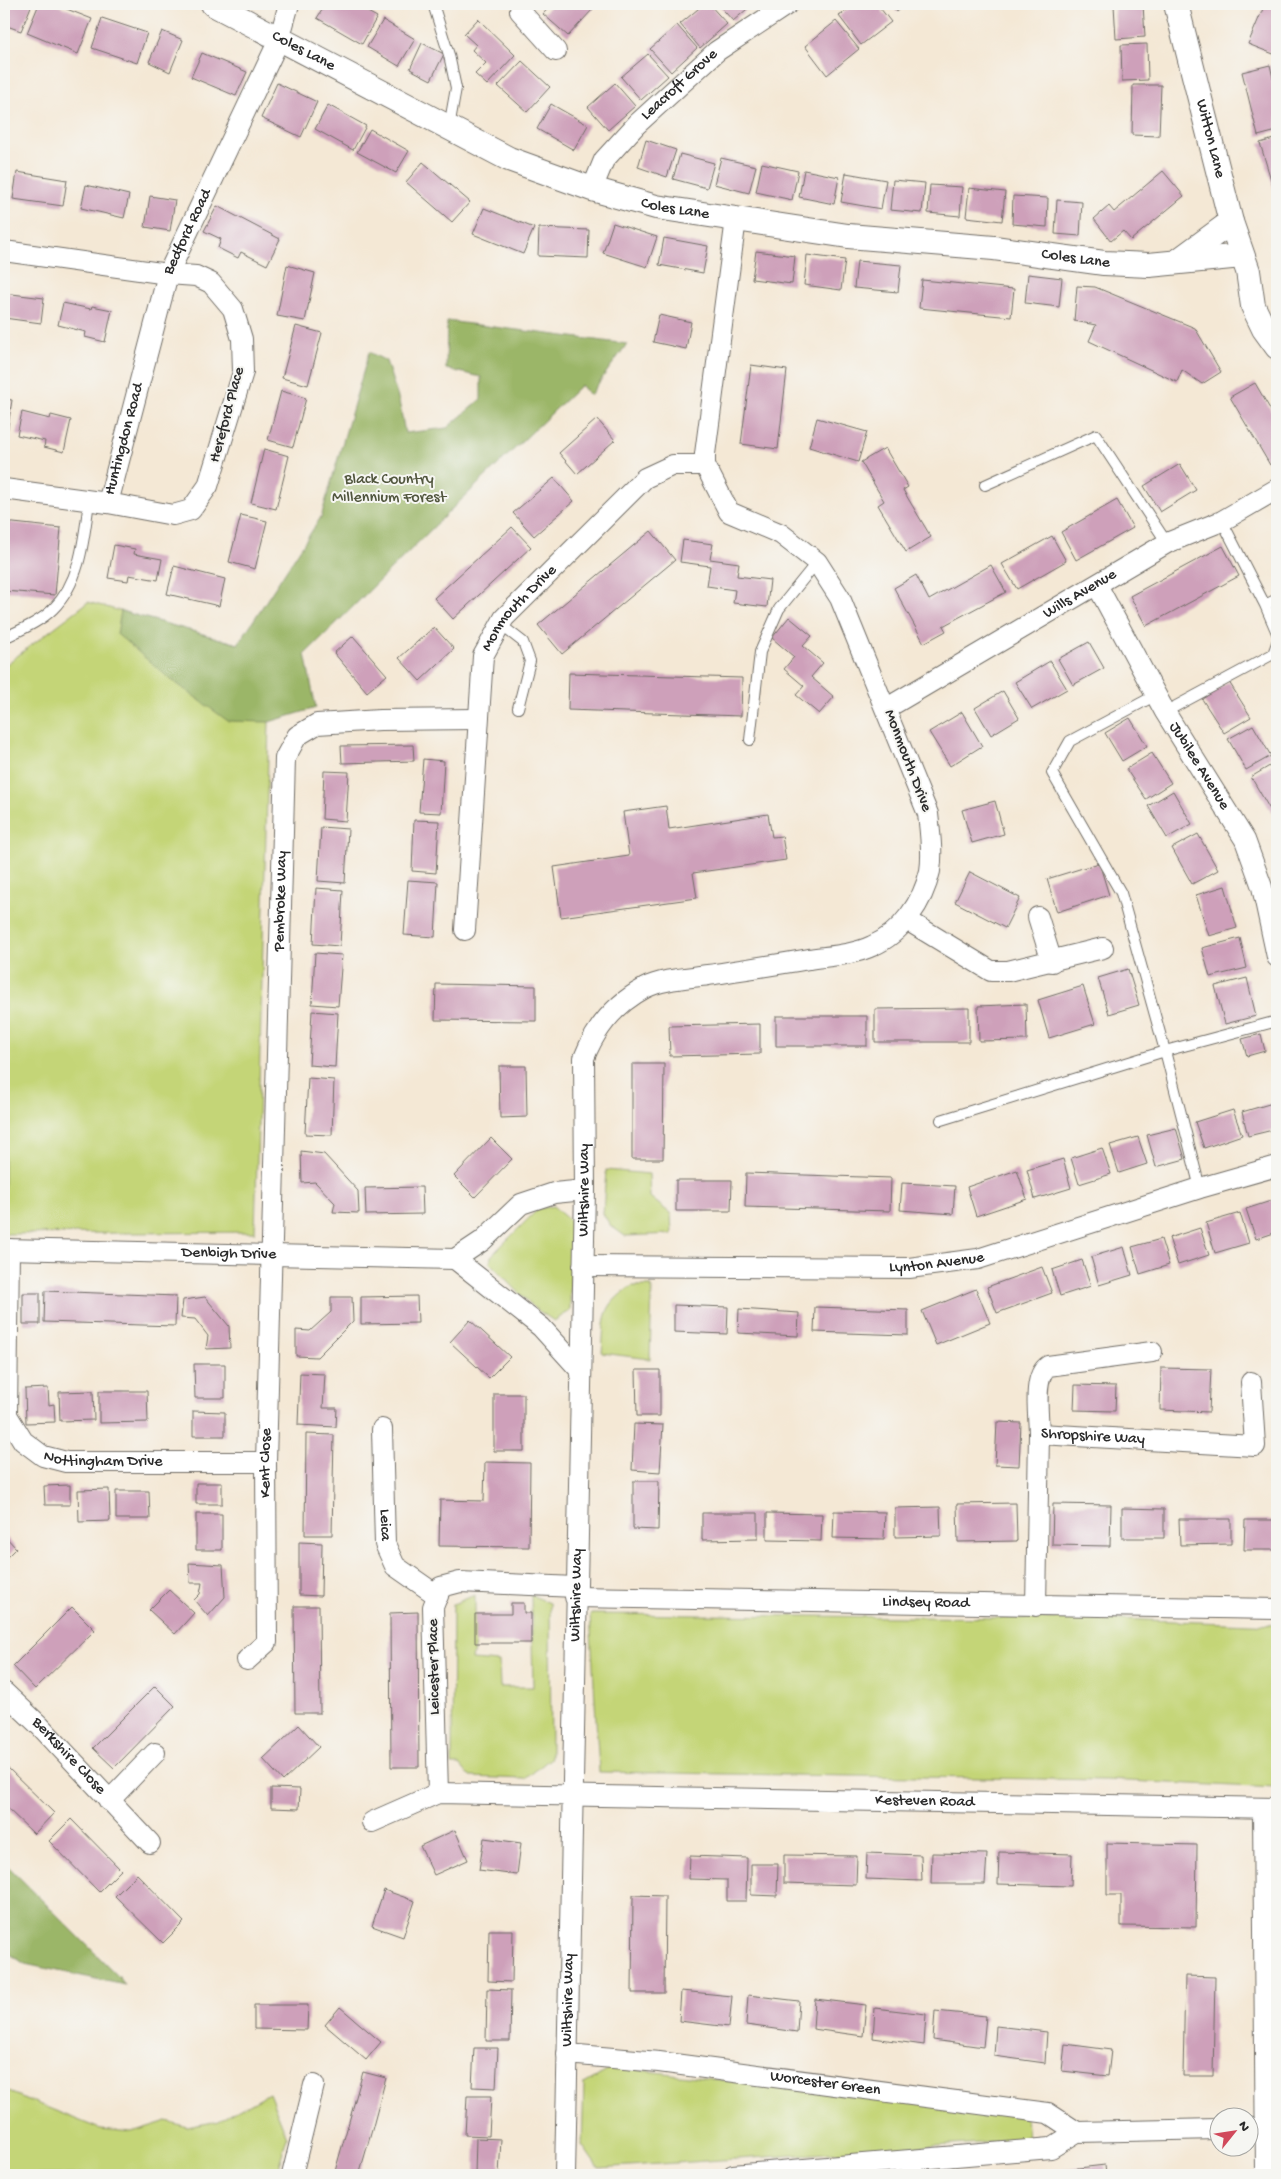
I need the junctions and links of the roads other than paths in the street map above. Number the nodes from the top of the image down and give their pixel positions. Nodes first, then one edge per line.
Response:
1 (213, 4) edge
2 (289, 4) edge
3 (434, 4) edge
4 (521, 4) edge
5 (788, 4) edge
6 (1176, 4) edge
7 (279, 40) junction
8 (556, 51) dead end
9 (449, 128) junction
10 (592, 189) junction
11 (736, 219) junction
12 (1231, 222) junction
13 (4, 251) edge
14 (1178, 261) junction
15 (1245, 264) junction
16 (168, 274) junction
17 (1277, 316) edge
18 (1277, 347) edge
19 (705, 465) junction
20 (985, 485) dead end
21 (4, 489) edge
22 (1277, 489) edge
23 (98, 502) junction
24 (1222, 520) junction
25 (1167, 543) junction
26 (817, 562) junction
27 (1097, 584) junction
28 (1277, 599) edge
29 (1265, 605) junction
30 (500, 625) junction
31 (1277, 633) edge
32 (4, 638) edge
33 (1277, 643) edge
34 (1160, 703) junction
35 (518, 708) dead end
36 (887, 708) junction
37 (477, 719) junction
38 (750, 740) dead end
39 (1038, 917) dead end
40 (907, 920) junction
41 (465, 930) dead end
42 (1103, 948) dead end
43 (1277, 957) edge
44 (1052, 962) junction
45 (604, 1020) joint
46 (1277, 1021) edge
47 (1166, 1051) junction
48 (941, 1120) dead end
49 (1277, 1166) edge
50 (1200, 1188) junction
51 (585, 1190) junction
52 (6, 1249) edge
53 (270, 1255) junction
54 (455, 1259) junction
55 (583, 1266) junction
56 (1152, 1352) dead end
57 (580, 1370) junction
58 (1251, 1382) dead end
59 (382, 1429) dead end
60 (1040, 1434) junction
61 (266, 1462) junction
62 (575, 1592) junction
63 (438, 1596) junction
64 (1036, 1606) junction
65 (1277, 1609) edge
66 (247, 1660) dead end
67 (4, 1692) edge
68 (155, 1753) dead end
69 (438, 1793) junction
70 (572, 1797) junction
71 (109, 1801) junction
72 (1270, 1808) edge
73 (372, 1822) dead end
74 (150, 1843) dead end
75 (567, 2054) junction
76 (314, 2085) dead end
77 (1258, 2128) edge
78 (1208, 2129) edge
79 (1077, 2132) junction
80 (292, 2175) edge
81 (565, 2175) edge
82 (733, 2175) edge
83 (1266, 2175) edge

1 - 7 street, Coles Lane
2 - 7 street, Bedford Road
3 - 9 lane
4 - 8 street
5 - 10 street, Leacroft Grove
6 - 12 street, Witton Lane
7 - 9 street, Coles Lane
7 - 16 street, Bedford Road
9 - 10 street, Coles Lane
10 - 11 street, Coles Lane
11 - 14 street, Coles Lane
11 - 19 street
12 - 14 street, Coles Lane
12 - 15 street, Witton Lane
13 - 16 street, Bedford Road
14 - 15 street, Coles Lane
15 - 17 street, Witton Lane
15 - 18 street, Witton Lane
16 - 23 street, Huntingdon Road
16 - 23 street, Hereford Place
19 - 26 street, Monmouth Drive
19 - 30 street, Monmouth Drive
20 - 25 lane
21 - 23 street, Huntingdon Road
22 - 24 street, Wills Avenue
23 - 32 lane
24 - 25 street, Wills Avenue
24 - 29 lane
25 - 27 street, Wills Avenue
26 - 36 street, Monmouth Drive
26 - 38 lane
27 - 34 street, Jubilee Avenue
27 - 36 street, Wills Avenue
28 - 29 lane
29 - 31 lane
30 - 35 lane
30 - 37 street, Monmouth Drive
33 - 34 lane
34 - 43 street, Jubilee Avenue
34 - 47 lane
36 - 40 street, Monmouth Drive
37 - 41 street, Monmouth Drive
37 - 53 street, Pembroke Way
39 - 44 street
40 - 44 street
40 - 45 street, Monmouth Drive
42 - 44 street
45 - 51 street, Wiltshire Way
46 - 47 lane
47 - 48 lane
47 - 50 lane
49 - 50 street, Lynton Avenue
50 - 55 street, Lynton Avenue
51 - 54 street
51 - 55 street, Wiltshire Way
52 - 53 street, Denbigh Drive
52 - 61 street, Nottingham Drive
53 - 54 street, Denbigh Drive
53 - 61 street, Kent Close
54 - 57 street
55 - 57 street, Wiltshire Way
56 - 60 street
57 - 62 street, Wiltshire Way
58 - 60 street, Shropshire Way
59 - 63 street, Leica
60 - 64 street, Shropshire Way
61 - 66 street, Kent Close
62 - 63 street, Leicester Place
62 - 64 street, Lindsey Road
62 - 70 street, Wiltshire Way
63 - 69 street, Leicester Place
64 - 65 street, Lindsey Road
67 - 71 street, Berkshire Close
68 - 71 street, Berkshire Close
69 - 70 street
69 - 73 street
70 - 72 street, Kesteven Road
70 - 75 street, Wiltshire Way
71 - 74 street, Berkshire Close
72 - 77 street
75 - 79 street, Worcester Green
75 - 81 street, Wiltshire Way
76 - 80 street
77 - 83 street
78 - 79 street
79 - 82 street

